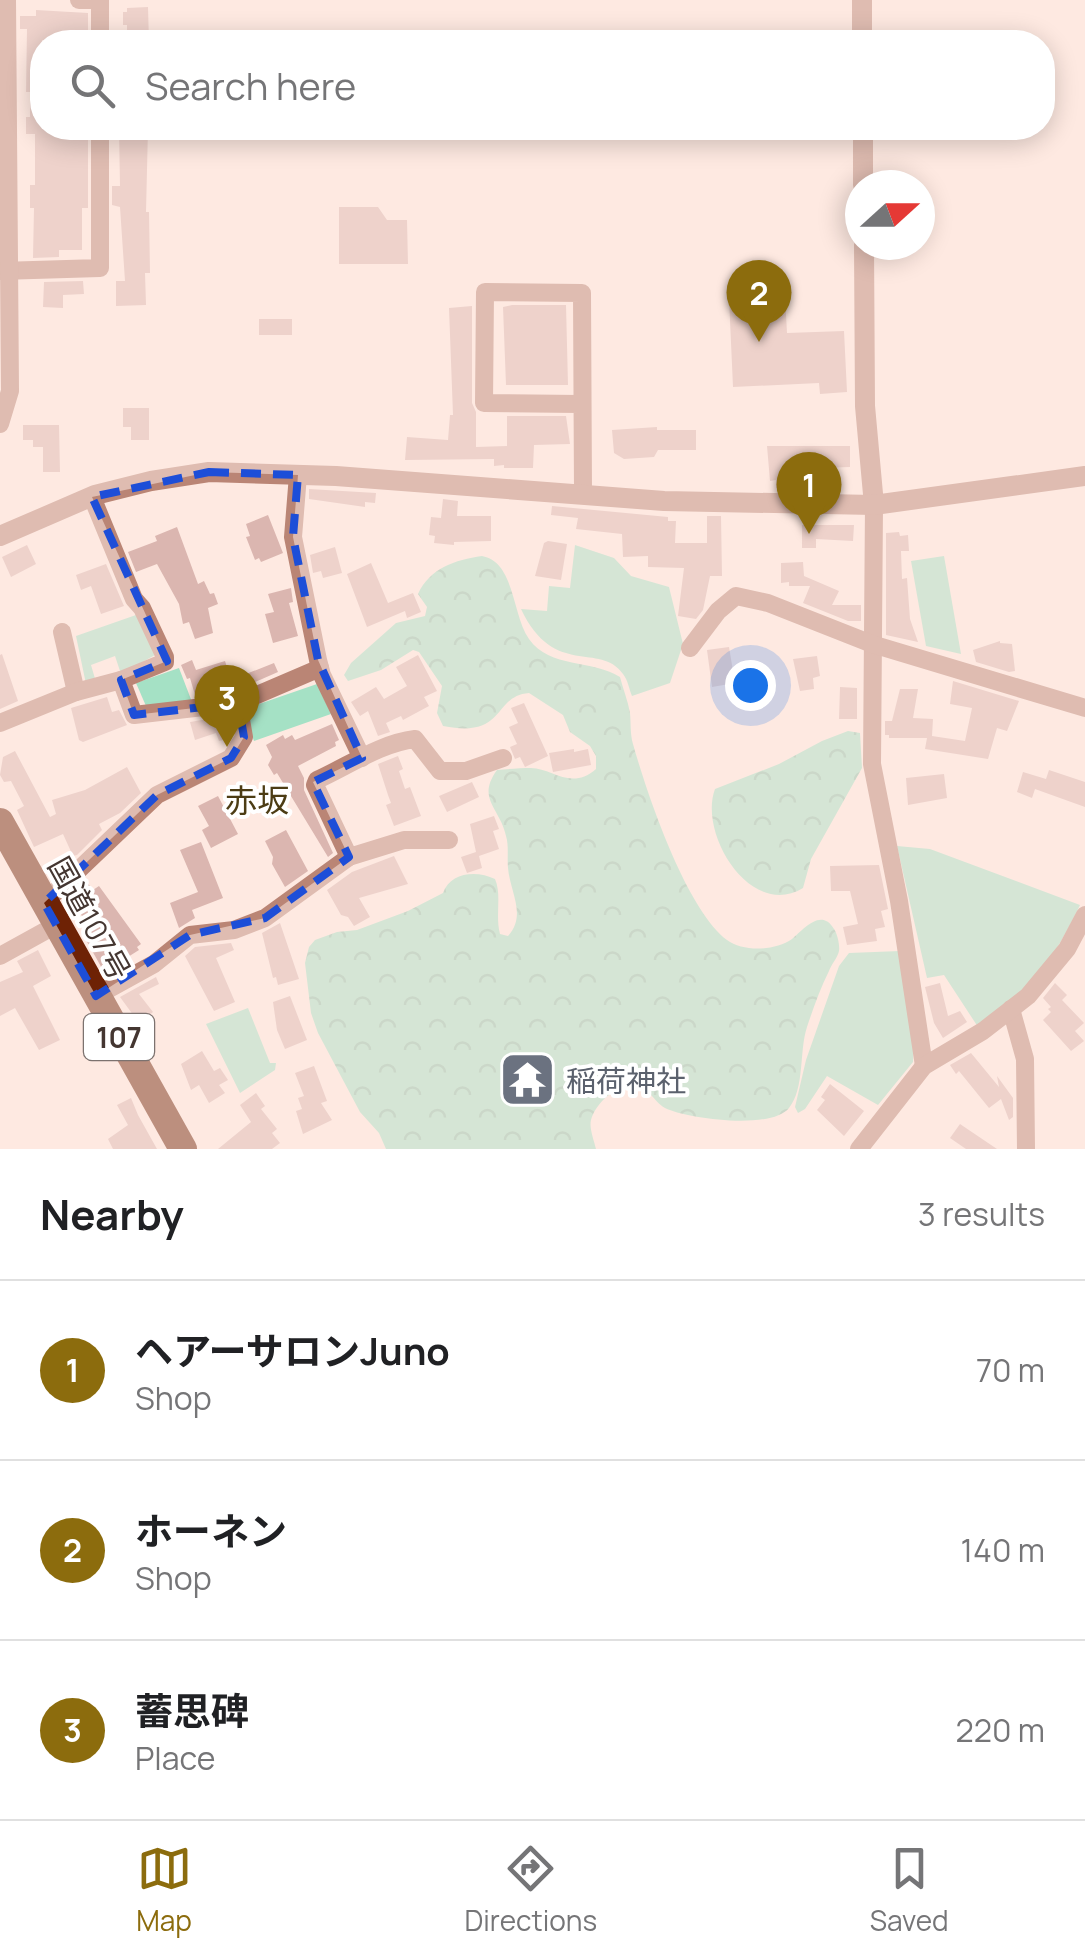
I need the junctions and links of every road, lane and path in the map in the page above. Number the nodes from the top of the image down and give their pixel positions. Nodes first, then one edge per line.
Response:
1 (7, 0) edge
2 (79, 0) edge
3 (100, 0) edge
4 (862, 0) edge
5 (100, 30) edge
6 (862, 30) edge
7 (100, 140) edge
8 (863, 140) edge
9 (863, 170) edge
10 (864, 260) edge
11 (4, 271) edge
12 (580, 404) junction
13 (0, 424) edge
14 (298, 475) junction
15 (1085, 476) edge
16 (582, 493) junction
17 (92, 497) junction
18 (874, 505) junction
19 (1, 533) edge
20 (62, 632) dead end
21 (872, 644) junction
22 (690, 648) dead end
23 (320, 668) junction
24 (121, 680) junction
25 (76, 692) junction
26 (238, 702) junction
27 (1085, 708) edge
28 (0, 723) edge
29 (362, 758) junction
30 (503, 758) dead end
31 (0, 822) edge
32 (449, 840) dead end
33 (349, 856) junction
34 (51, 914) junction
35 (1085, 915) edge
36 (0, 956) edge
37 (96, 996) junction
38 (1011, 1009) junction
39 (924, 1066) junction
40 (183, 1149) edge
41 (859, 1149) edge
42 (1026, 1149) edge

1 - 11 street
2 - 3 street
3 - 5 street
4 - 6 street
7 - 11 street
8 - 9 street
10 - 18 street
11 - 13 street
12 - 12 street
12 - 16 street
14 - 16 street
14 - 17 street
14 - 23 street
15 - 18 street
16 - 18 street
17 - 19 street
17 - 24 street
18 - 21 street
20 - 25 street
21 - 22 street
21 - 27 street
21 - 39 street
23 - 26 street
23 - 29 street
24 - 25 street
24 - 26 street
25 - 28 street
26 - 34 street
29 - 30 street
29 - 33 street
31 - 34 highway, 国道107号 / 107
32 - 33 street
33 - 37 street
34 - 36 street
34 - 37 highway, 国道107号 / 107
35 - 38 street
37 - 40 highway, 国道107号 / 107
38 - 39 street
38 - 42 street
39 - 41 street

